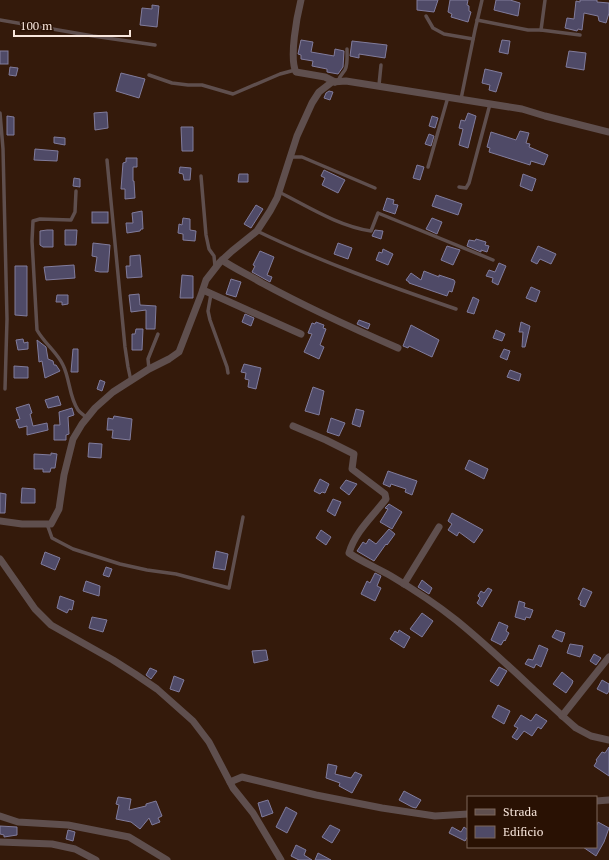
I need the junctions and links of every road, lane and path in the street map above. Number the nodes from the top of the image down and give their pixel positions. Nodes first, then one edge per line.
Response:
1 (301, 0) edge
2 (482, 0) edge
3 (545, 0) edge
4 (426, 16) dead end
5 (0, 20) edge
6 (477, 20) junction
7 (541, 30) junction
8 (580, 34) dead end
9 (473, 39) junction
10 (155, 45) dead end
11 (347, 49) dead end
12 (381, 65) dead end
13 (295, 70) junction
14 (149, 75) dead end
15 (337, 82) junction
16 (379, 85) junction
17 (448, 97) junction
18 (461, 99) junction
19 (490, 104) junction
20 (0, 113) edge
21 (609, 132) edge
22 (289, 157) junction
23 (107, 160) dead end
24 (428, 167) dead end
25 (201, 176) dead end
26 (374, 188) dead end
27 (458, 188) dead end
28 (76, 191) dead end
29 (278, 192) junction
30 (257, 231) junction
31 (222, 260) junction
32 (493, 260) dead end
33 (216, 267) junction
34 (203, 290) junction
35 (211, 293) junction
36 (456, 309) dead end
37 (158, 334) dead end
38 (301, 334) dead end
39 (398, 348) dead end
40 (149, 369) junction
41 (228, 373) dead end
42 (131, 381) junction
43 (5, 389) dead end
44 (87, 418) junction
45 (293, 426) dead end
46 (243, 517) dead end
47 (0, 521) edge
48 (47, 524) junction
49 (439, 527) dead end
50 (0, 559) edge
51 (404, 584) junction
52 (609, 657) edge
53 (562, 716) junction
54 (609, 740) edge
55 (230, 782) junction
56 (609, 800) edge
57 (597, 801) edge
58 (467, 814) edge
59 (0, 816) edge
60 (0, 842) edge
61 (96, 860) edge
62 (167, 860) edge
63 (281, 860) edge

1 - 13 street
2 - 6 lane
3 - 7 lane
4 - 9 lane
5 - 10 lane
6 - 7 lane
6 - 9 lane
7 - 8 lane
9 - 18 lane
11 - 15 lane
12 - 16 lane
13 - 14 lane
13 - 15 street
15 - 16 street
15 - 22 street
16 - 17 street
17 - 18 street
17 - 24 lane
18 - 19 street
19 - 21 street
19 - 27 lane
20 - 43 lane
22 - 26 lane
22 - 29 street
23 - 42 lane
25 - 33 lane
28 - 44 lane
29 - 30 street
29 - 32 lane
30 - 31 street
30 - 36 lane
31 - 33 street
31 - 39 street
33 - 34 street
34 - 35 street
34 - 40 street
35 - 38 street
35 - 41 lane
37 - 40 lane
40 - 42 street
42 - 44 street
44 - 48 street
45 - 51 street
46 - 48 lane
47 - 48 street
49 - 51 street
50 - 55 street
51 - 53 street
52 - 53 street
53 - 54 street
55 - 58 street
55 - 63 street
56 - 57 street
59 - 62 street
60 - 61 street

